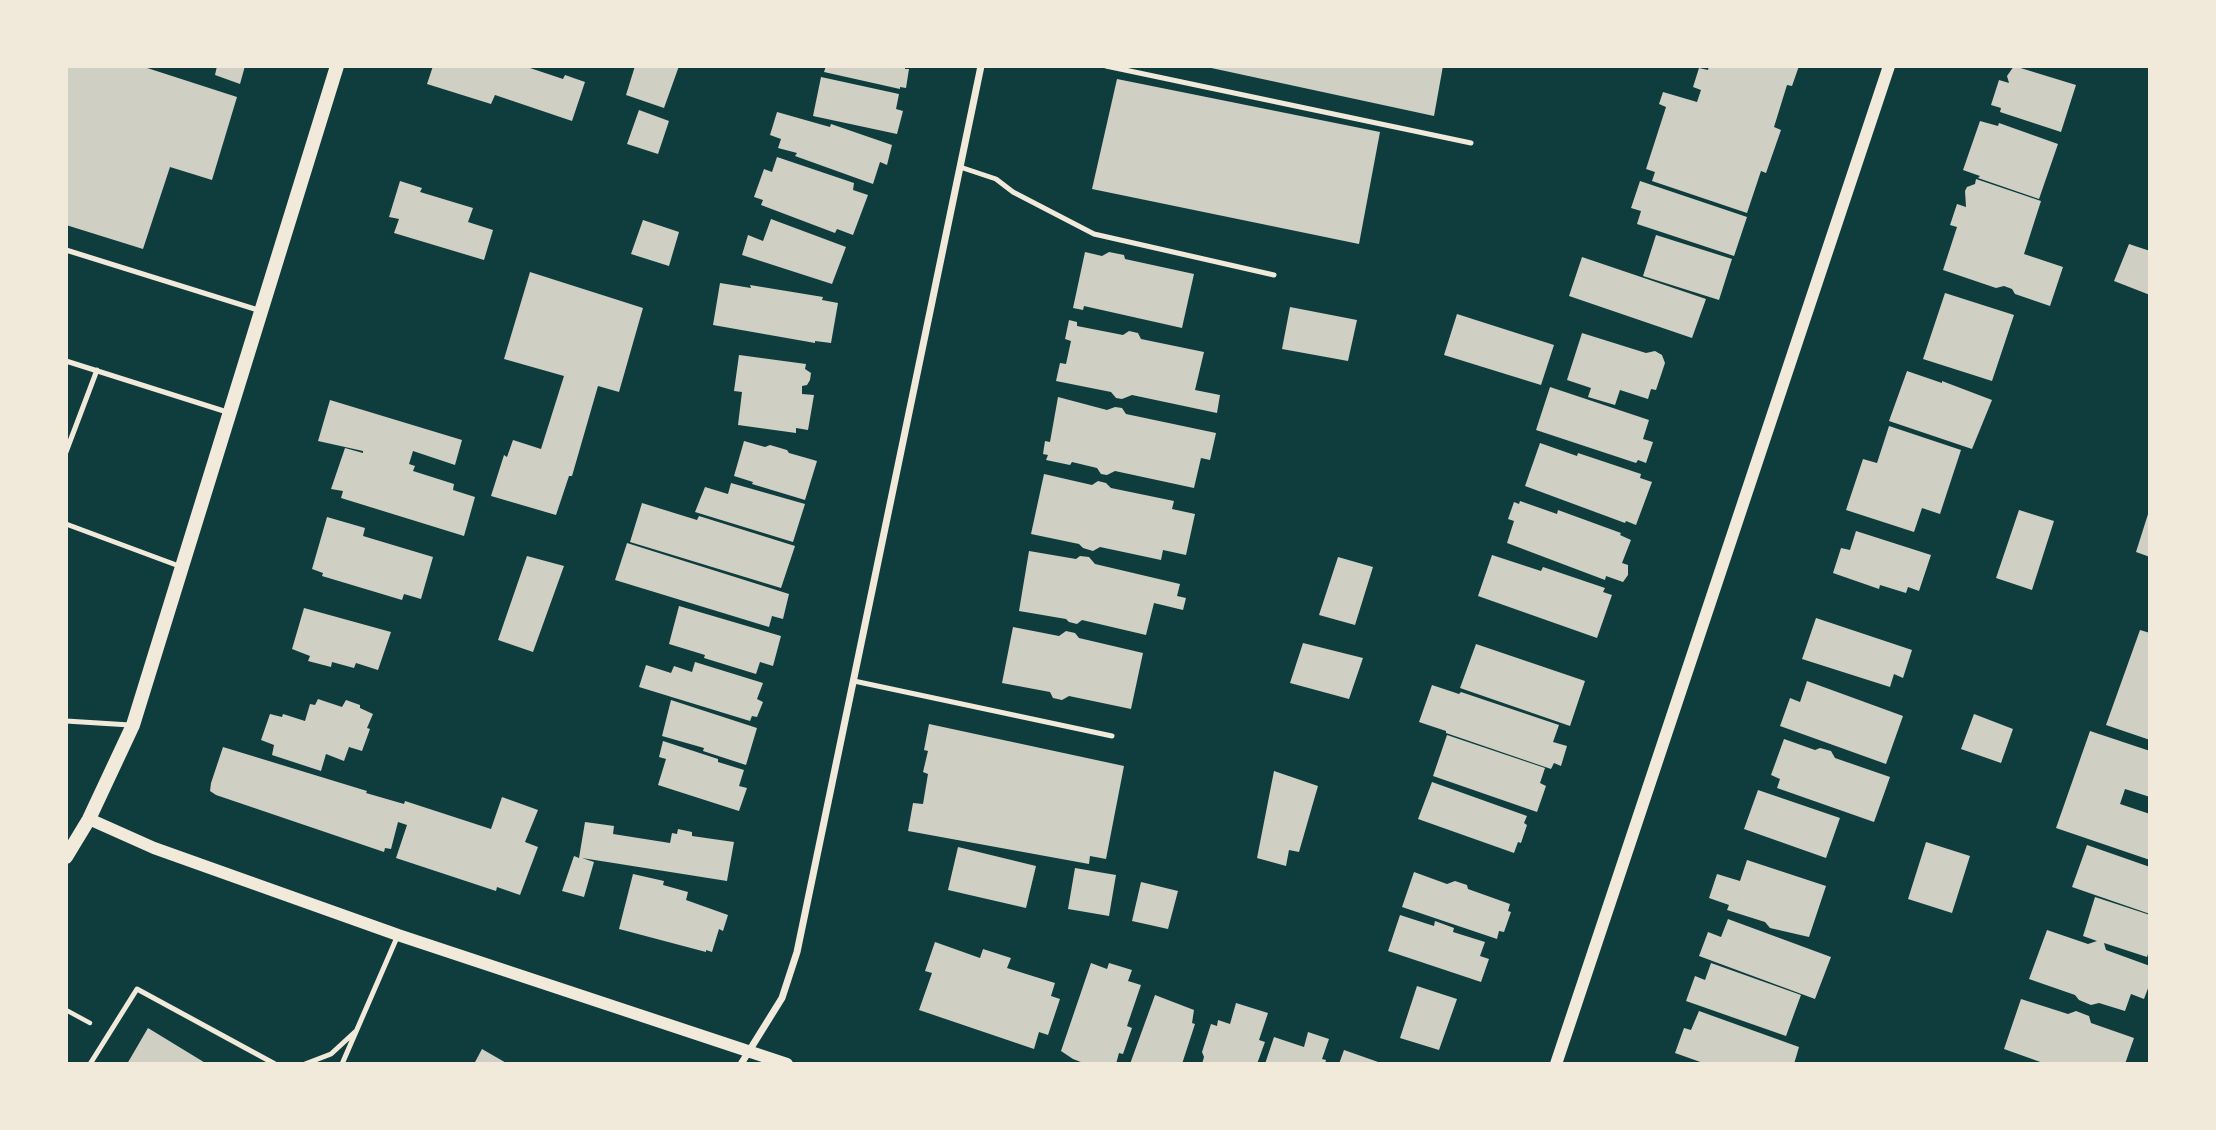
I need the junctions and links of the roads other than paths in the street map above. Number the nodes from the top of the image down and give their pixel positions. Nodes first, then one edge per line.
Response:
1 (337, 66) edge
2 (981, 66) edge
3 (1106, 66) edge
4 (1889, 66) edge
5 (1471, 143) dead end
6 (960, 167) junction
7 (66, 250) edge
8 (1274, 275) dead end
9 (261, 311) junction
10 (66, 361) edge
11 (97, 370) junction
12 (230, 413) junction
13 (66, 452) edge
14 (66, 524) edge
15 (182, 567) junction
16 (854, 681) junction
17 (66, 721) edge
18 (133, 725) junction
19 (1112, 736) dead end
20 (89, 819) junction
21 (66, 857) edge
22 (398, 935) junction
23 (358, 1029) junction
24 (752, 1057) edge
25 (90, 1063) edge
26 (275, 1063) edge
27 (305, 1063) edge
28 (342, 1063) edge
29 (741, 1063) edge
30 (788, 1063) edge
31 (1556, 1063) edge

1 - 9 main road
2 - 6 street
3 - 5 lane
4 - 31 street
6 - 8 lane
6 - 16 street
7 - 9 lane
9 - 12 main road
10 - 11 lane
11 - 12 lane
11 - 13 lane
12 - 15 main road
14 - 15 lane
15 - 18 main road
16 - 19 lane
16 - 24 street
17 - 18 lane
18 - 20 main road
20 - 21 main road
20 - 22 street
22 - 23 lane
22 - 24 street
23 - 27 lane
23 - 28 lane
24 - 29 street
24 - 30 street
25 - 26 lane

